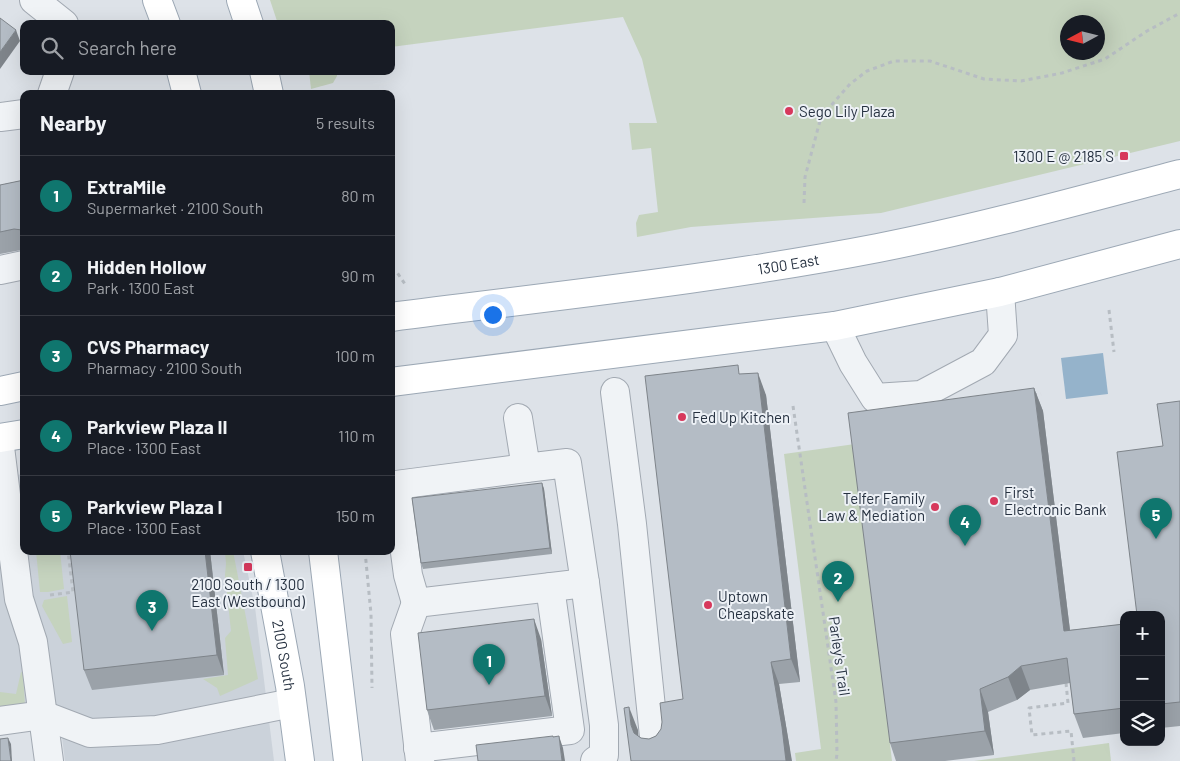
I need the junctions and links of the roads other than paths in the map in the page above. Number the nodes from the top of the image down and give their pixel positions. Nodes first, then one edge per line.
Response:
1 (34, 0) edge
2 (157, 0) edge
3 (241, 0) edge
4 (59, 20) edge
5 (164, 20) edge
6 (248, 20) edge
7 (59, 75) edge
8 (182, 75) edge
9 (265, 75) edge
10 (53, 90) edge
11 (186, 90) edge
12 (268, 90) edge
13 (20, 114) edge
14 (0, 117) edge
15 (1180, 174) edge
16 (1180, 244) edge
17 (20, 266) edge
18 (0, 270) edge
19 (1000, 292) junction
20 (395, 316) edge
21 (835, 326) junction
22 (395, 381) edge
23 (20, 387) edge
24 (0, 391) edge
25 (615, 392) dead end
26 (518, 418) dead end
27 (20, 435) edge
28 (0, 438) edge
29 (0, 447) edge
30 (526, 468) junction
31 (266, 555) edge
32 (323, 555) edge
33 (585, 583) junction
34 (550, 587) junction
35 (416, 602) junction
36 (292, 703) junction
37 (43, 715) junction
38 (0, 720) edge
39 (655, 746) edge
40 (419, 754) edge
41 (48, 761) edge
42 (300, 761) edge
43 (348, 761) edge
44 (596, 761) edge

1 - 4 street
2 - 5 main road
3 - 6 main road
7 - 10 street
8 - 11 main road
9 - 12 main road
13 - 14 street
15 - 20 main road, 1300 East
16 - 19 main road
17 - 18 street
19 - 21 main road
19 - 21 street
21 - 22 main road
23 - 24 main road
25 - 39 street
26 - 30 street
27 - 28 main road
29 - 37 street
30 - 33 street
30 - 35 street
31 - 36 main road, 2100 South
32 - 43 main road
33 - 34 street
33 - 44 street
34 - 35 street
34 - 40 street
35 - 40 street
36 - 37 street
36 - 42 main road, 2100 South
37 - 38 street
37 - 41 street

